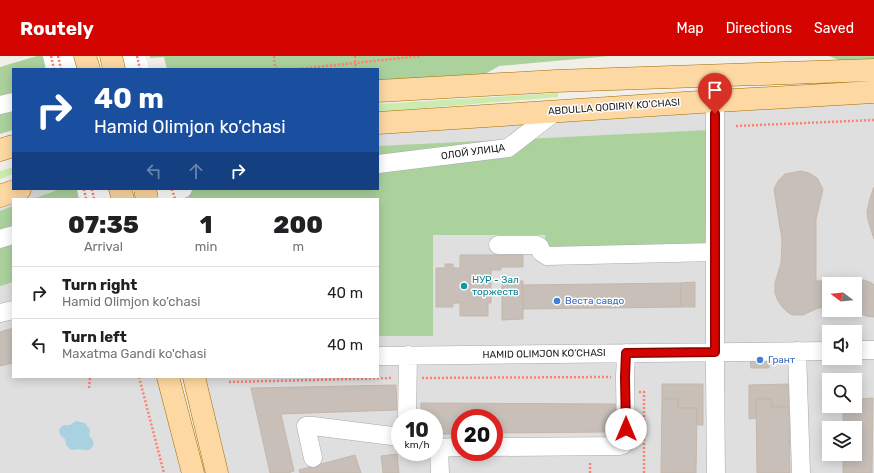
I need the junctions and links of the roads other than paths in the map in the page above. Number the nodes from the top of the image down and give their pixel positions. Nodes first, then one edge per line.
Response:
1 (85, 56) edge
2 (111, 56) edge
3 (88, 68) edge
4 (114, 68) edge
5 (874, 70) edge
6 (715, 75) junction
7 (379, 91) edge
8 (874, 92) edge
9 (715, 101) junction
10 (12, 102) edge
11 (0, 105) edge
12 (556, 111) junction
13 (379, 123) edge
14 (12, 146) edge
15 (0, 150) edge
16 (379, 164) edge
17 (17, 190) edge
18 (179, 190) edge
19 (0, 196) edge
20 (151, 198) edge
21 (12, 235) edge
22 (0, 239) edge
23 (498, 245) dead end
24 (715, 252) junction
25 (12, 310) edge
26 (0, 313) edge
27 (862, 350) edge
28 (874, 350) edge
29 (797, 351) junction
30 (822, 351) edge
31 (715, 352) junction
32 (626, 353) junction
33 (408, 355) junction
34 (379, 356) edge
35 (168, 378) edge
36 (194, 378) edge
37 (407, 409) edge
38 (391, 436) edge
39 (503, 447) edge
40 (313, 458) dead end
41 (438, 461) edge
42 (193, 473) edge
43 (217, 473) edge
44 (440, 473) edge
45 (716, 473) edge
46 (801, 473) edge

1 - 3 main road
2 - 4 main road
5 - 6 main road
6 - 7 main road
6 - 9 main road
8 - 9 main road, ABDULLA QODIRIY KO'CHASI
9 - 12 main road, ABDULLA QODIRIY KO'CHASI
9 - 24 street
10 - 11 street
12 - 13 main road, ABDULLA QODIRIY KO'CHASI
12 - 16 street, ОЛОЙ УЛИЦА
14 - 15 main road
17 - 19 main road
18 - 20 street
21 - 22 street
23 - 24 street
24 - 31 street
25 - 26 street
27 - 28 street
29 - 30 street, HAMID OLIMJON KO’CHASI
29 - 31 street, HAMID OLIMJON KO’CHASI
29 - 46 street
31 - 32 street, HAMID OLIMJON KO’CHASI
31 - 45 street
32 - 33 street, HAMID OLIMJON KO’CHASI
32 - 39 street
33 - 34 street, HAMID OLIMJON KO’CHASI
33 - 37 street
35 - 42 main road
36 - 43 main road
38 - 40 street
41 - 44 street

